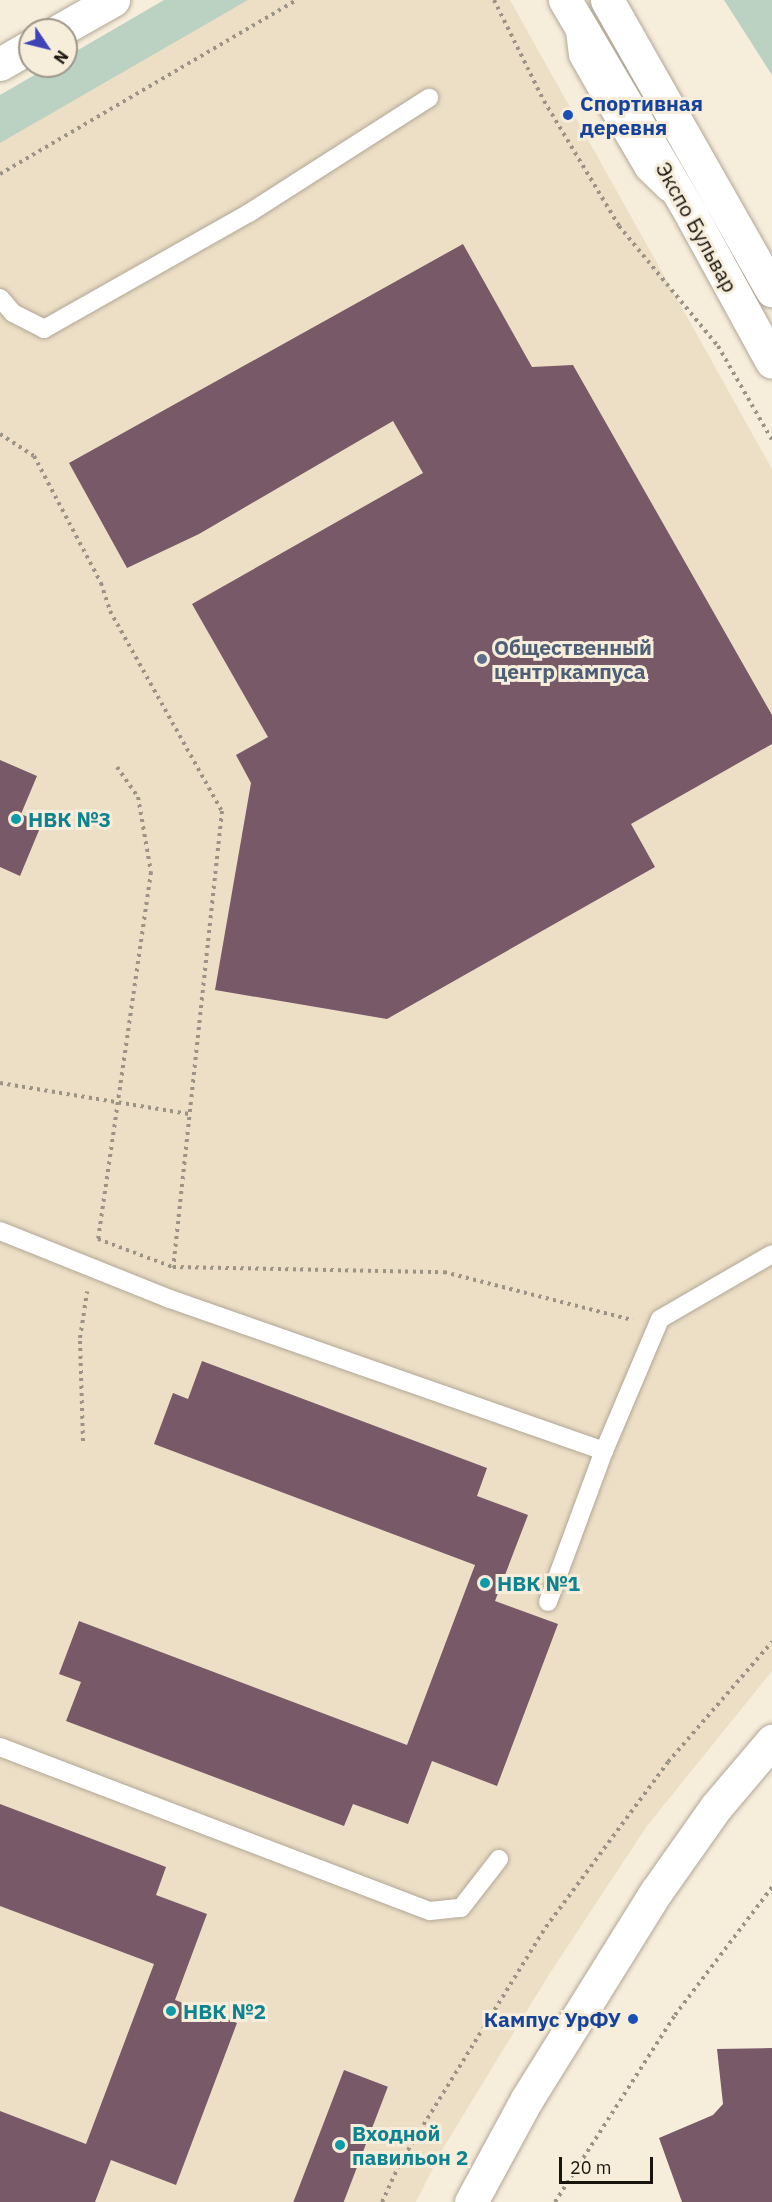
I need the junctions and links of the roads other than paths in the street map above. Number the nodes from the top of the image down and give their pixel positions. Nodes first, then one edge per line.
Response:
1 (113, 0) edge
2 (607, 0) edge
3 (569, 7) edge
4 (78, 20) edge
5 (18, 54) edge
6 (0, 64) edge
7 (429, 98) dead end
8 (772, 290) edge
9 (0, 298) edge
10 (772, 362) edge
11 (0, 1231) edge
12 (772, 1254) edge
13 (604, 1451) junction
14 (548, 1602) dead end
15 (772, 1742) edge
16 (0, 1747) edge
17 (499, 1859) dead end
18 (471, 2202) edge

1 - 4 street
2 - 8 street, Экспо Бульвар
3 - 10 street, Экспо Бульвар
5 - 6 street
7 - 9 lane
11 - 13 lane
12 - 13 lane
13 - 14 lane
15 - 18 street
16 - 17 lane

